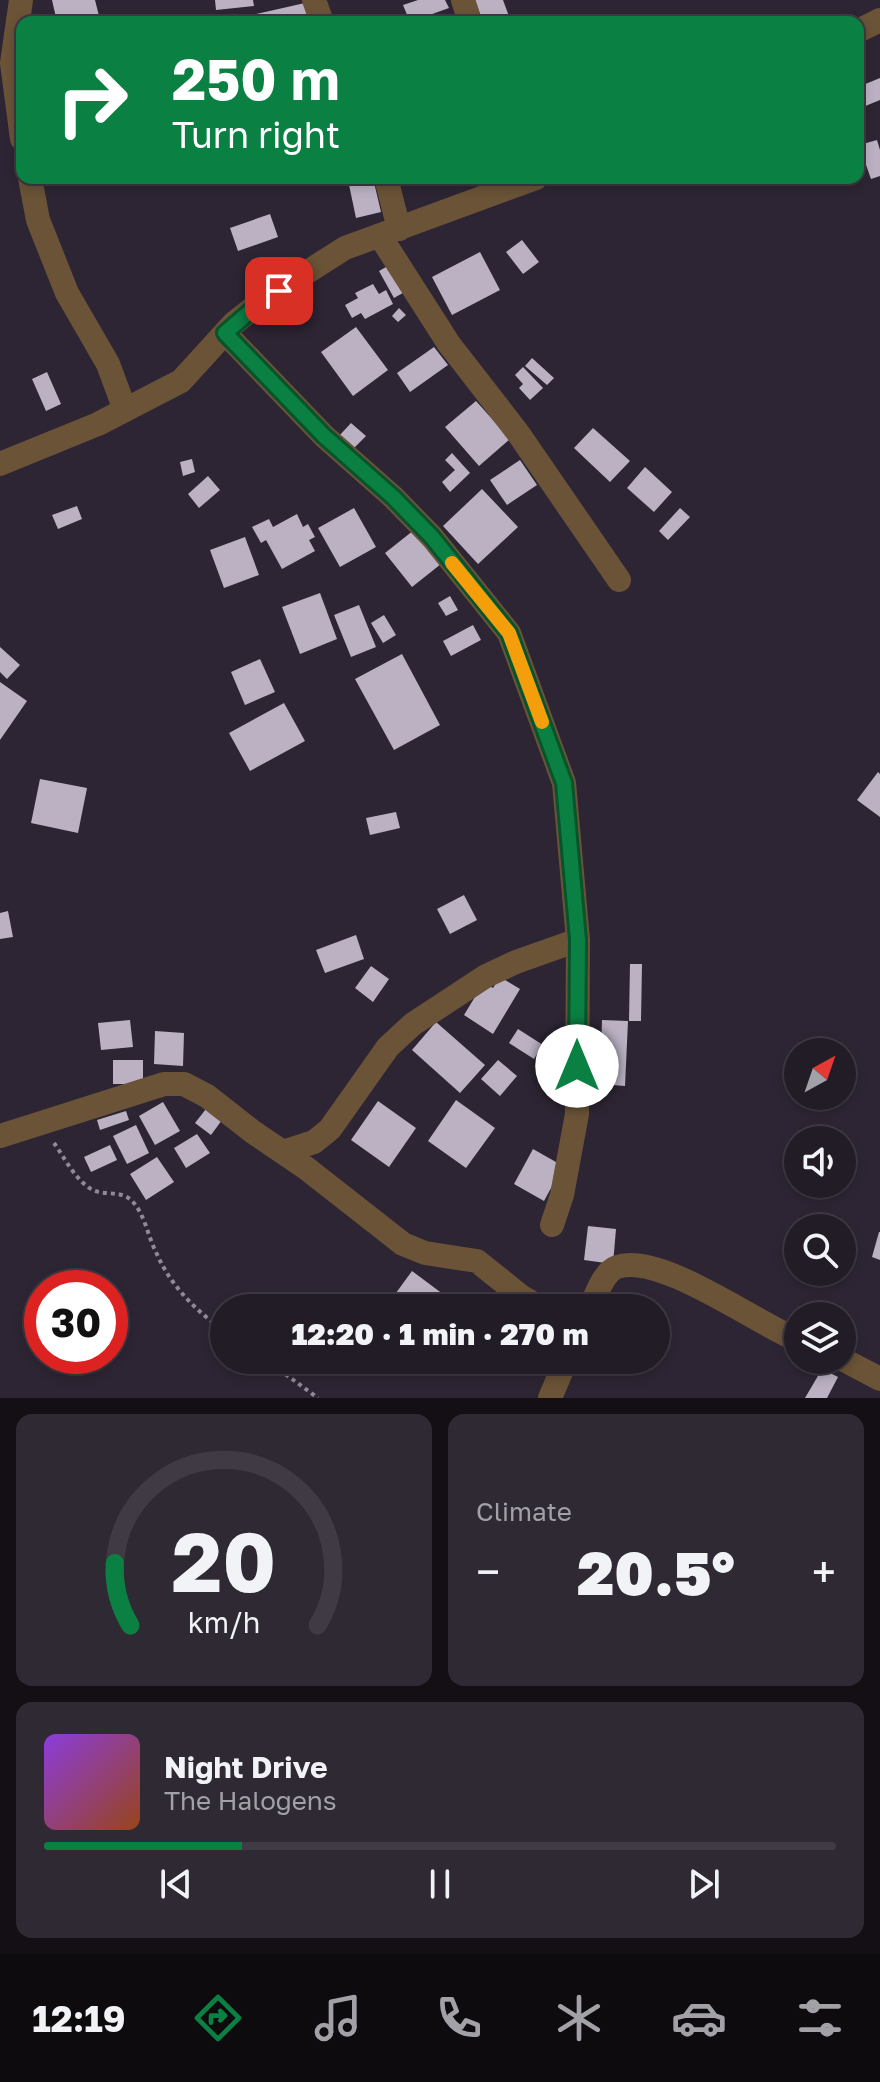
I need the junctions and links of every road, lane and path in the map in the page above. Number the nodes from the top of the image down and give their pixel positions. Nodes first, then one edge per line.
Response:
1 (16, 35) edge
2 (16, 93) edge
3 (31, 184) edge
4 (386, 184) edge
5 (517, 184) edge
6 (389, 232) junction
7 (225, 333) junction
8 (125, 410) junction
9 (0, 464) edge
10 (619, 580) dead end
11 (578, 940) junction
12 (37, 1123) junction
13 (0, 1136) edge
14 (283, 1152) junction
15 (552, 1225) dead end
16 (518, 1294) edge
17 (597, 1294) edge
18 (210, 1319) edge
19 (784, 1334) edge
20 (856, 1364) edge
21 (878, 1373) edge
22 (285, 1374) edge
23 (560, 1374) edge
24 (318, 1398) edge
25 (550, 1398) edge

1 - 2 street
3 - 8 street
4 - 6 street
5 - 6 street
6 - 7 street
6 - 10 street
7 - 8 street
7 - 11 street
8 - 9 street
11 - 14 street
11 - 15 street
12 - 13 street
12 - 14 street
12 - 18 path
14 - 16 street
17 - 19 street
20 - 21 street
22 - 24 path
23 - 25 street

